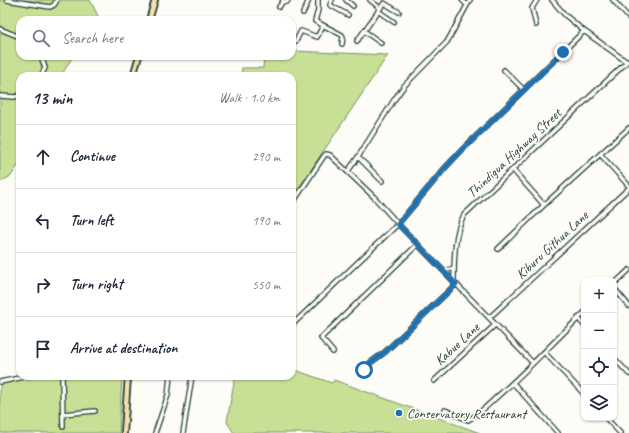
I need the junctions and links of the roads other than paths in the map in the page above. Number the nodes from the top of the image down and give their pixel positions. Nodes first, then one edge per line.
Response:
1 (7, 0) edge
2 (57, 0) edge
3 (155, 0) edge
4 (288, 0) edge
5 (309, 0) edge
6 (318, 0) edge
7 (332, 0) edge
8 (346, 0) edge
9 (370, 0) edge
10 (462, 0) edge
11 (470, 0) edge
12 (537, 0) edge
13 (552, 0) edge
14 (613, 0) edge
15 (467, 5) junction
16 (354, 6) dead end
17 (279, 7) dead end
18 (379, 9) junction
19 (400, 12) dead end
20 (303, 13) dead end
21 (348, 15) dead end
22 (150, 16) edge
23 (629, 18) edge
24 (394, 22) dead end
25 (536, 25) dead end
26 (323, 26) junction
27 (0, 29) edge
28 (364, 31) junction
29 (584, 31) junction
30 (16, 35) edge
31 (296, 41) dead end
32 (357, 41) dead end
33 (381, 42) dead end
34 (342, 44) dead end
35 (42, 60) edge
36 (138, 60) edge
37 (628, 61) edge
38 (504, 70) dead end
39 (43, 72) edge
40 (134, 72) edge
41 (524, 90) junction
42 (0, 96) edge
43 (16, 97) edge
44 (629, 128) edge
45 (600, 154) junction
46 (358, 157) junction
47 (513, 170) junction
48 (348, 171) junction
49 (382, 181) dead end
50 (629, 187) edge
51 (296, 198) edge
52 (544, 205) junction
53 (398, 224) junction
54 (418, 244) junction
55 (498, 249) dead end
56 (454, 268) junction
57 (629, 270) edge
58 (444, 271) junction
59 (617, 281) edge
60 (455, 283) junction
61 (617, 292) edge
62 (629, 306) edge
63 (581, 316) edge
64 (489, 318) junction
65 (578, 318) junction
66 (296, 321) edge
67 (581, 322) edge
68 (495, 325) junction
69 (333, 352) dead end
70 (544, 352) junction
71 (617, 361) edge
72 (533, 363) junction
73 (364, 370) dead end
74 (629, 374) edge
75 (16, 379) edge
76 (62, 380) edge
77 (128, 380) edge
78 (169, 380) edge
79 (191, 380) edge
80 (434, 380) dead end
81 (0, 382) edge
82 (512, 383) junction
83 (581, 391) edge
84 (445, 410) dead end
85 (95, 411) dead end
86 (63, 414) junction
87 (609, 421) edge
88 (63, 427) dead end
89 (124, 433) edge
90 (155, 433) edge
91 (183, 433) edge
92 (558, 433) edge
93 (620, 433) edge

1 - 2 street
3 - 22 main road
4 - 17 street
5 - 20 street
6 - 26 street
7 - 21 street
8 - 16 street
9 - 18 street
10 - 15 street
11 - 15 street
12 - 25 street
13 - 29 street
14 - 23 street
15 - 46 street
18 - 19 street
18 - 24 street
18 - 28 street
26 - 31 street
26 - 34 street
27 - 30 street
28 - 32 street
28 - 33 street
29 - 37 street
29 - 41 street
35 - 39 street
36 - 40 main road
37 - 47 street, Thindigua Highway Street
38 - 41 street
41 - 53 street
42 - 43 street
44 - 45 street
45 - 50 street
45 - 52 street
46 - 48 street
46 - 49 street
47 - 52 street
47 - 56 street, Thindigua Highway Street
48 - 51 street
48 - 53 street
50 - 64 street, Kiburu Githua Lane
52 - 55 street
53 - 54 street
53 - 66 street
54 - 58 street
54 - 69 street
56 - 58 street
56 - 60 street, Thindigua Highway Street
57 - 59 street
58 - 60 street
60 - 64 street
60 - 73 street
61 - 62 street
63 - 65 street
64 - 68 street
65 - 67 street
65 - 70 street
68 - 72 street
68 - 80 street, Kabue Lane
70 - 72 street
70 - 83 street
71 - 74 street
72 - 82 street
75 - 81 street
76 - 86 street
77 - 89 main road
78 - 90 street
79 - 91 street
82 - 84 street
82 - 92 street
85 - 86 street
86 - 88 street
87 - 93 street

